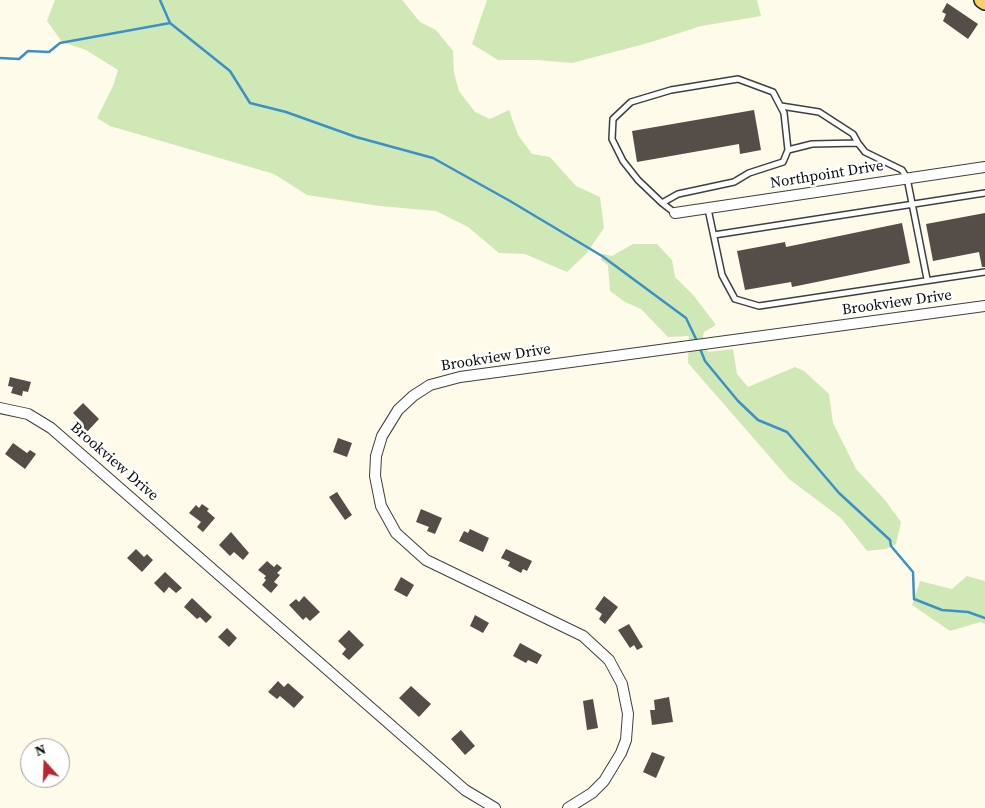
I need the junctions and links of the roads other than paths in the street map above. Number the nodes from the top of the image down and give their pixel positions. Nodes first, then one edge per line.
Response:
1 (781, 106) junction
2 (858, 142) junction
3 (788, 150) junction
4 (985, 167) edge
5 (907, 178) junction
6 (985, 193) edge
7 (662, 203) junction
8 (912, 204) junction
9 (708, 208) junction
10 (675, 213) joint
11 (714, 235) junction
12 (985, 272) edge
13 (927, 279) junction
14 (985, 306) edge
15 (0, 408) edge
16 (495, 808) edge
17 (568, 808) edge

1 - 2 lane
1 - 3 lane
1 - 7 lane
2 - 3 lane
2 - 5 lane
3 - 7 lane
4 - 5 street, Northpoint Drive
5 - 8 lane
5 - 9 street, Northpoint Drive
6 - 8 lane
7 - 10 lane
8 - 11 lane
8 - 13 lane
9 - 10 street, Northpoint Drive
9 - 11 lane
11 - 13 lane
12 - 13 lane
14 - 17 street, Brookview Drive
15 - 16 street, Brookview Drive

